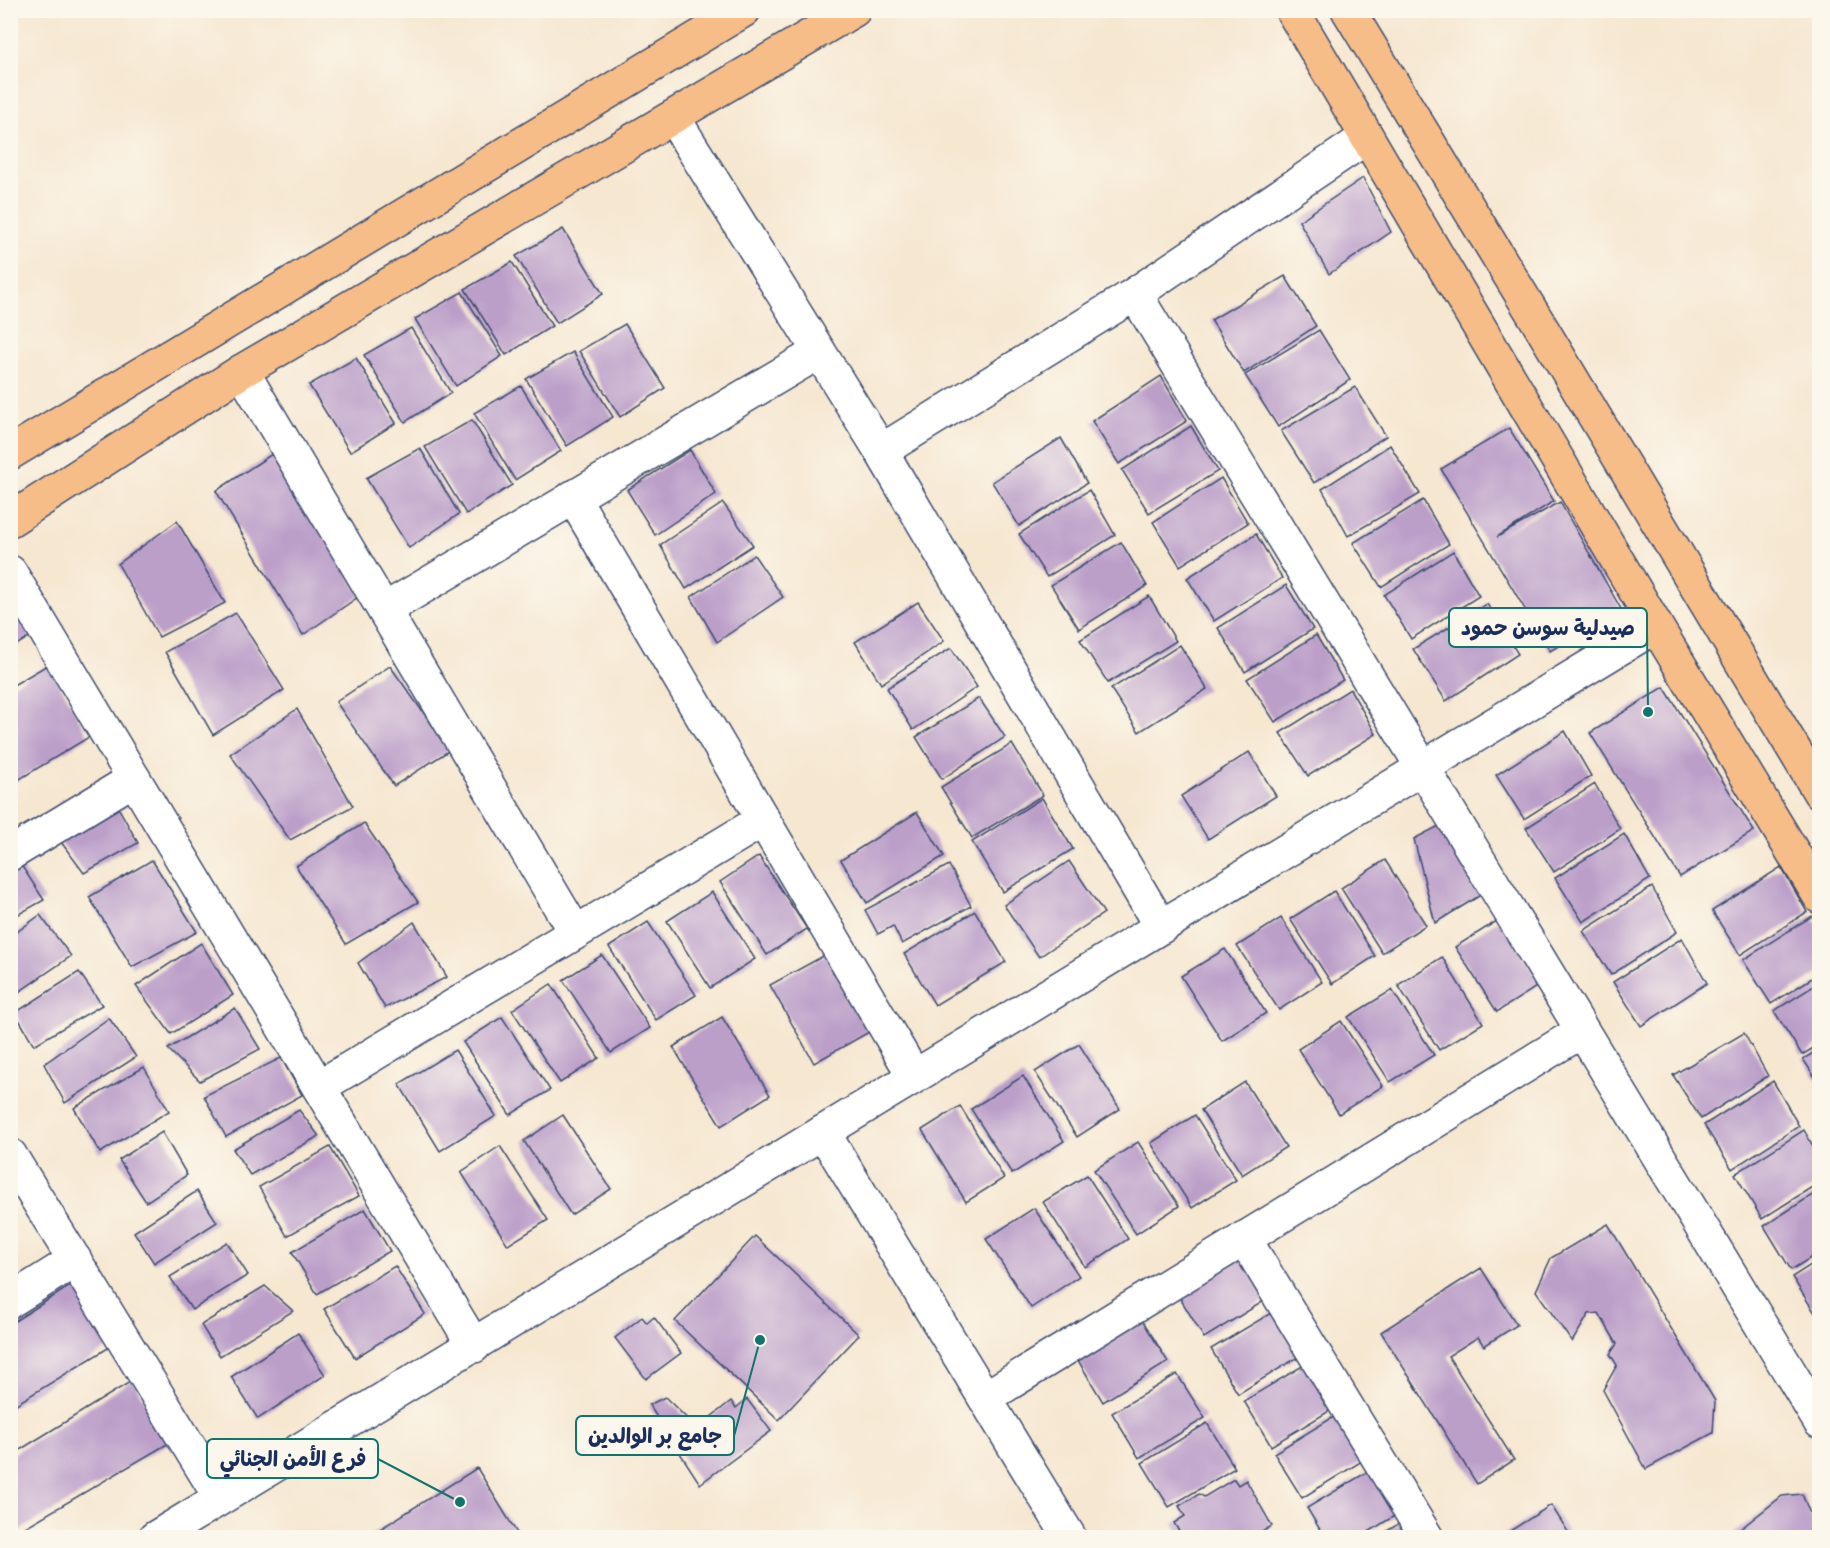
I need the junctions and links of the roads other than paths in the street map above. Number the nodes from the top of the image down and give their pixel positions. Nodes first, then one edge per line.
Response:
1 (744, 10) edge
2 (854, 10) edge
3 (1292, 10) edge
4 (1348, 10) edge
5 (673, 117) junction
6 (1367, 136) junction
7 (1136, 294) junction
8 (819, 352) junction
9 (242, 371) junction
10 (881, 451) junction
11 (10, 453) edge
12 (573, 497) junction
13 (10, 520) edge
14 (10, 572) edge
15 (384, 610) junction
16 (1656, 626) junction
17 (1423, 768) junction
18 (134, 779) junction
19 (1820, 793) edge
20 (763, 820) junction
21 (10, 854) edge
22 (1820, 897) edge
23 (1161, 927) junction
24 (575, 932) junction
25 (1582, 1031) junction
26 (914, 1076) junction
27 (319, 1087) junction
28 (823, 1132) junction
29 (10, 1155) edge
30 (1244, 1238) junction
31 (75, 1260) junction
32 (10, 1301) edge
33 (474, 1346) junction
34 (985, 1398) junction
35 (1814, 1401) edge
36 (220, 1497) junction
37 (155, 1538) edge
38 (1070, 1538) edge
39 (1427, 1538) edge

1 - 11 main road
2 - 5 main road
3 - 6 main road
4 - 19 main road
5 - 8 street
5 - 9 main road
6 - 7 street
6 - 16 main road
7 - 10 street
7 - 17 street
8 - 10 street
8 - 12 street
9 - 13 main road
9 - 15 street
10 - 23 street
12 - 15 street
12 - 20 street
14 - 18 street
15 - 24 street
16 - 17 street
16 - 22 main road
17 - 23 street
17 - 25 street
18 - 21 street
18 - 27 street
20 - 24 street
20 - 26 street
23 - 26 street
24 - 27 street
25 - 30 street
25 - 35 street
26 - 28 street
27 - 33 street
28 - 33 street
28 - 34 street
29 - 31 street
30 - 34 street
30 - 39 street
31 - 32 street
31 - 36 street
33 - 36 street
34 - 38 street
36 - 37 street

